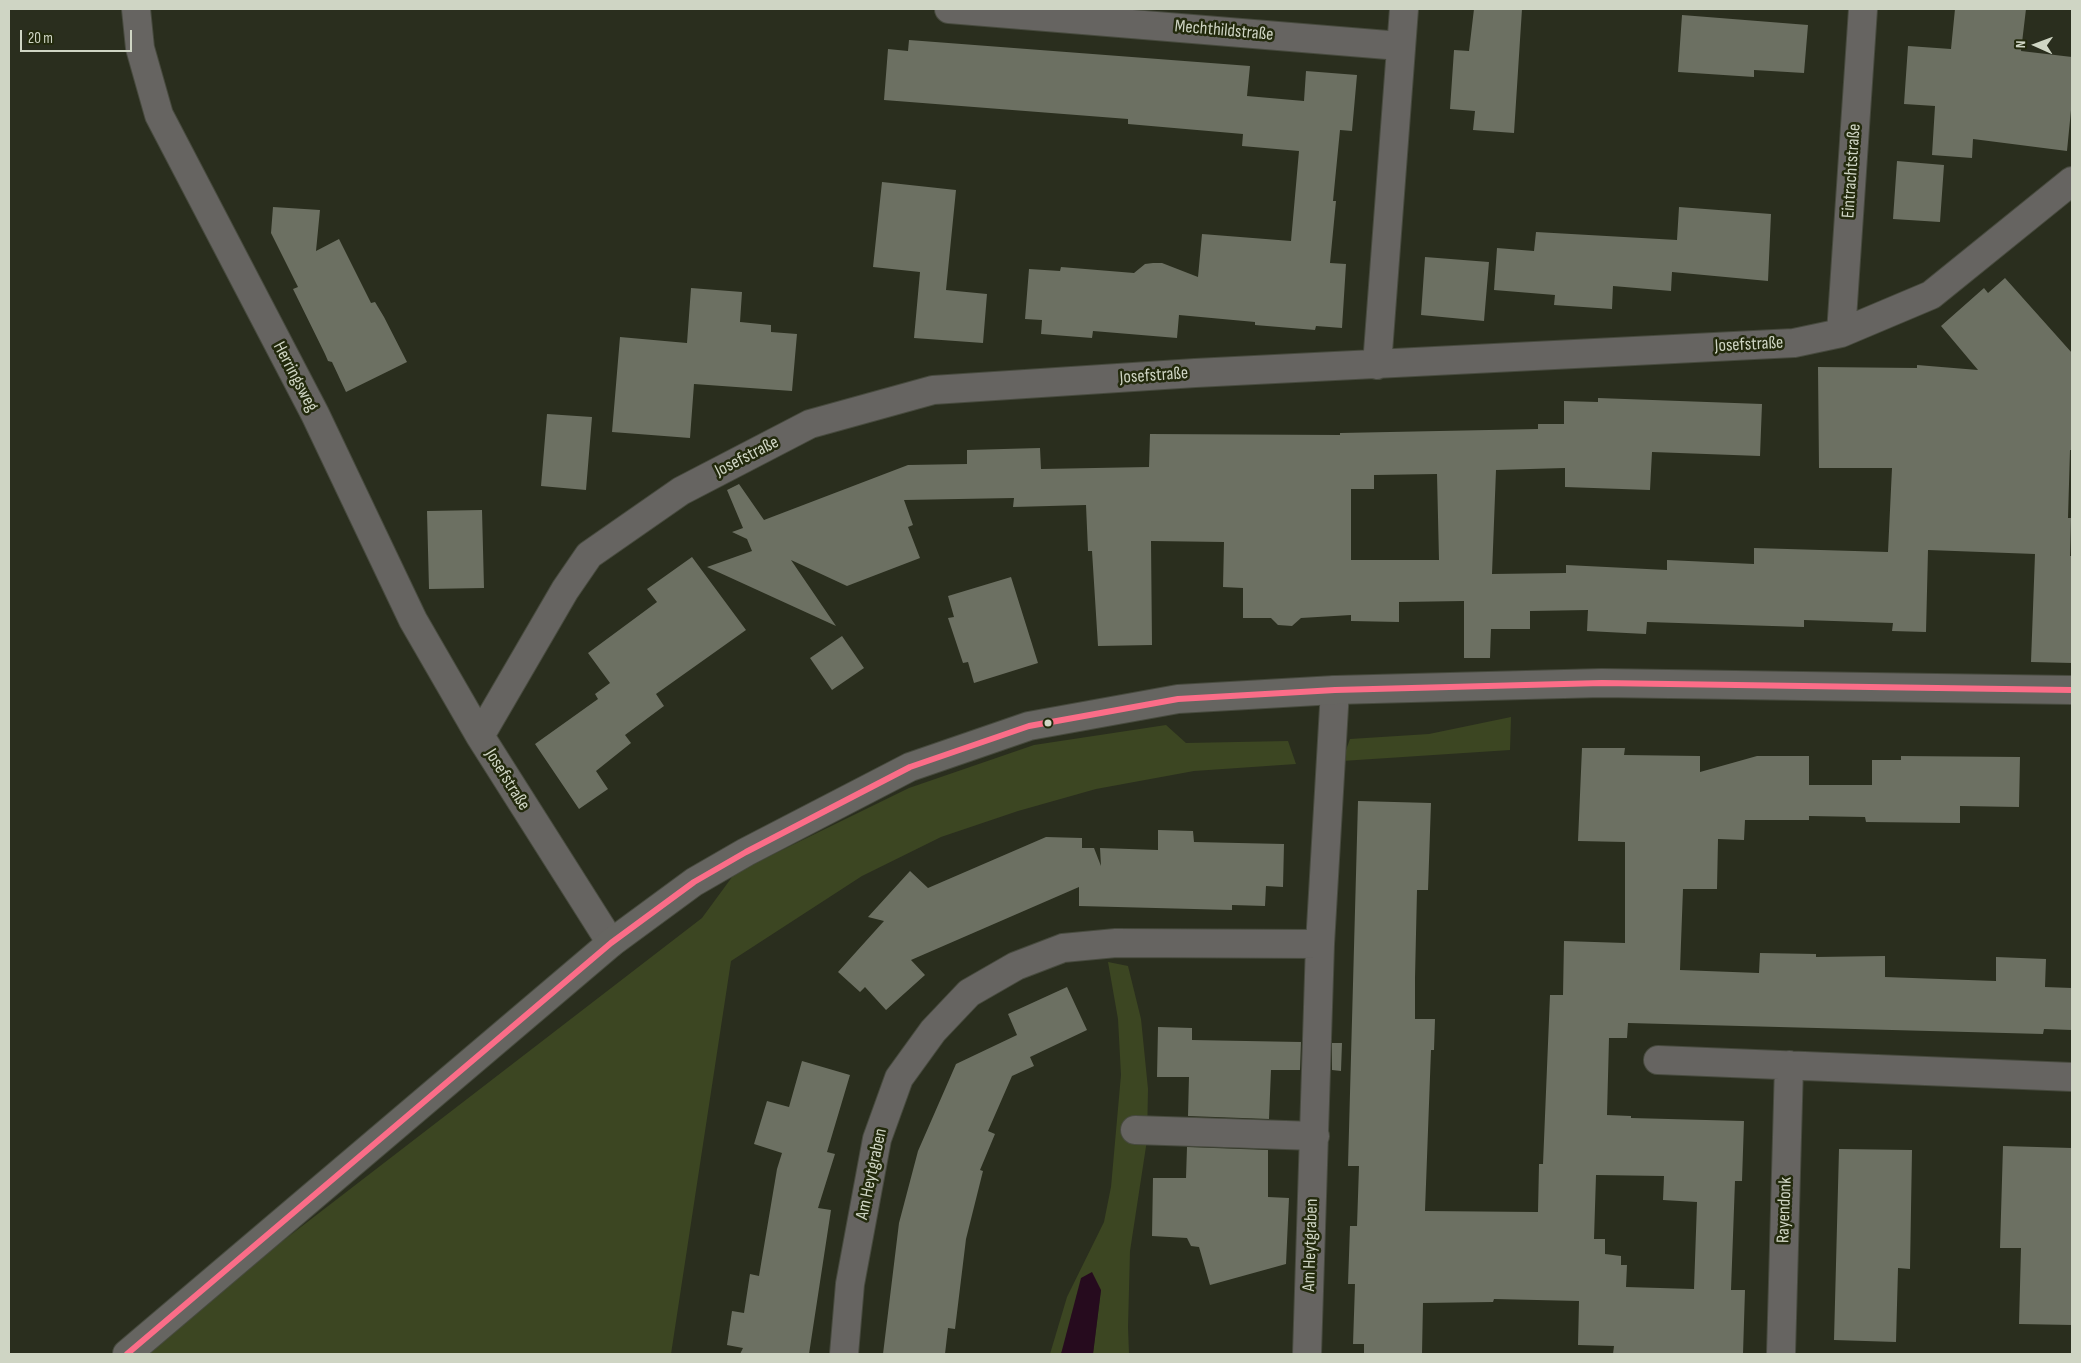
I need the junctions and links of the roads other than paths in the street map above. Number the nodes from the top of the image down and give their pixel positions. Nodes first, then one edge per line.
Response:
1 (136, 9) edge
2 (949, 9) edge
3 (1404, 9) edge
4 (1863, 9) edge
5 (1047, 12) edge
6 (1400, 46) junction
7 (2072, 181) edge
8 (1841, 333) junction
9 (1377, 365) junction
10 (1335, 690) junction
11 (2072, 690) edge
12 (480, 736) junction
13 (611, 943) junction
14 (1320, 944) junction
15 (1658, 1060) dead end
16 (1789, 1066) junction
17 (2072, 1077) edge
18 (1135, 1130) dead end
19 (1315, 1136) junction
20 (127, 1354) edge
21 (844, 1354) edge
22 (1307, 1354) edge
23 (1781, 1354) edge

1 - 12 street, Herringsweg
2 - 5 street, Mechthildstraße
3 - 6 street
4 - 8 street, Eintrachtstraße
5 - 6 street, Mechthildstraße
6 - 9 street
7 - 8 street, Josefstraße
8 - 9 street, Josefstraße
9 - 12 street, Josefstraße
10 - 11 street
10 - 13 street
10 - 14 street, Am Heytgraben
12 - 13 street, Josefstraße
13 - 20 street
14 - 19 street, Am Heytgraben
14 - 21 street, Am Heytgraben
15 - 16 street
16 - 17 street
16 - 23 street, Rayendonk
18 - 19 street
19 - 22 street, Am Heytgraben

